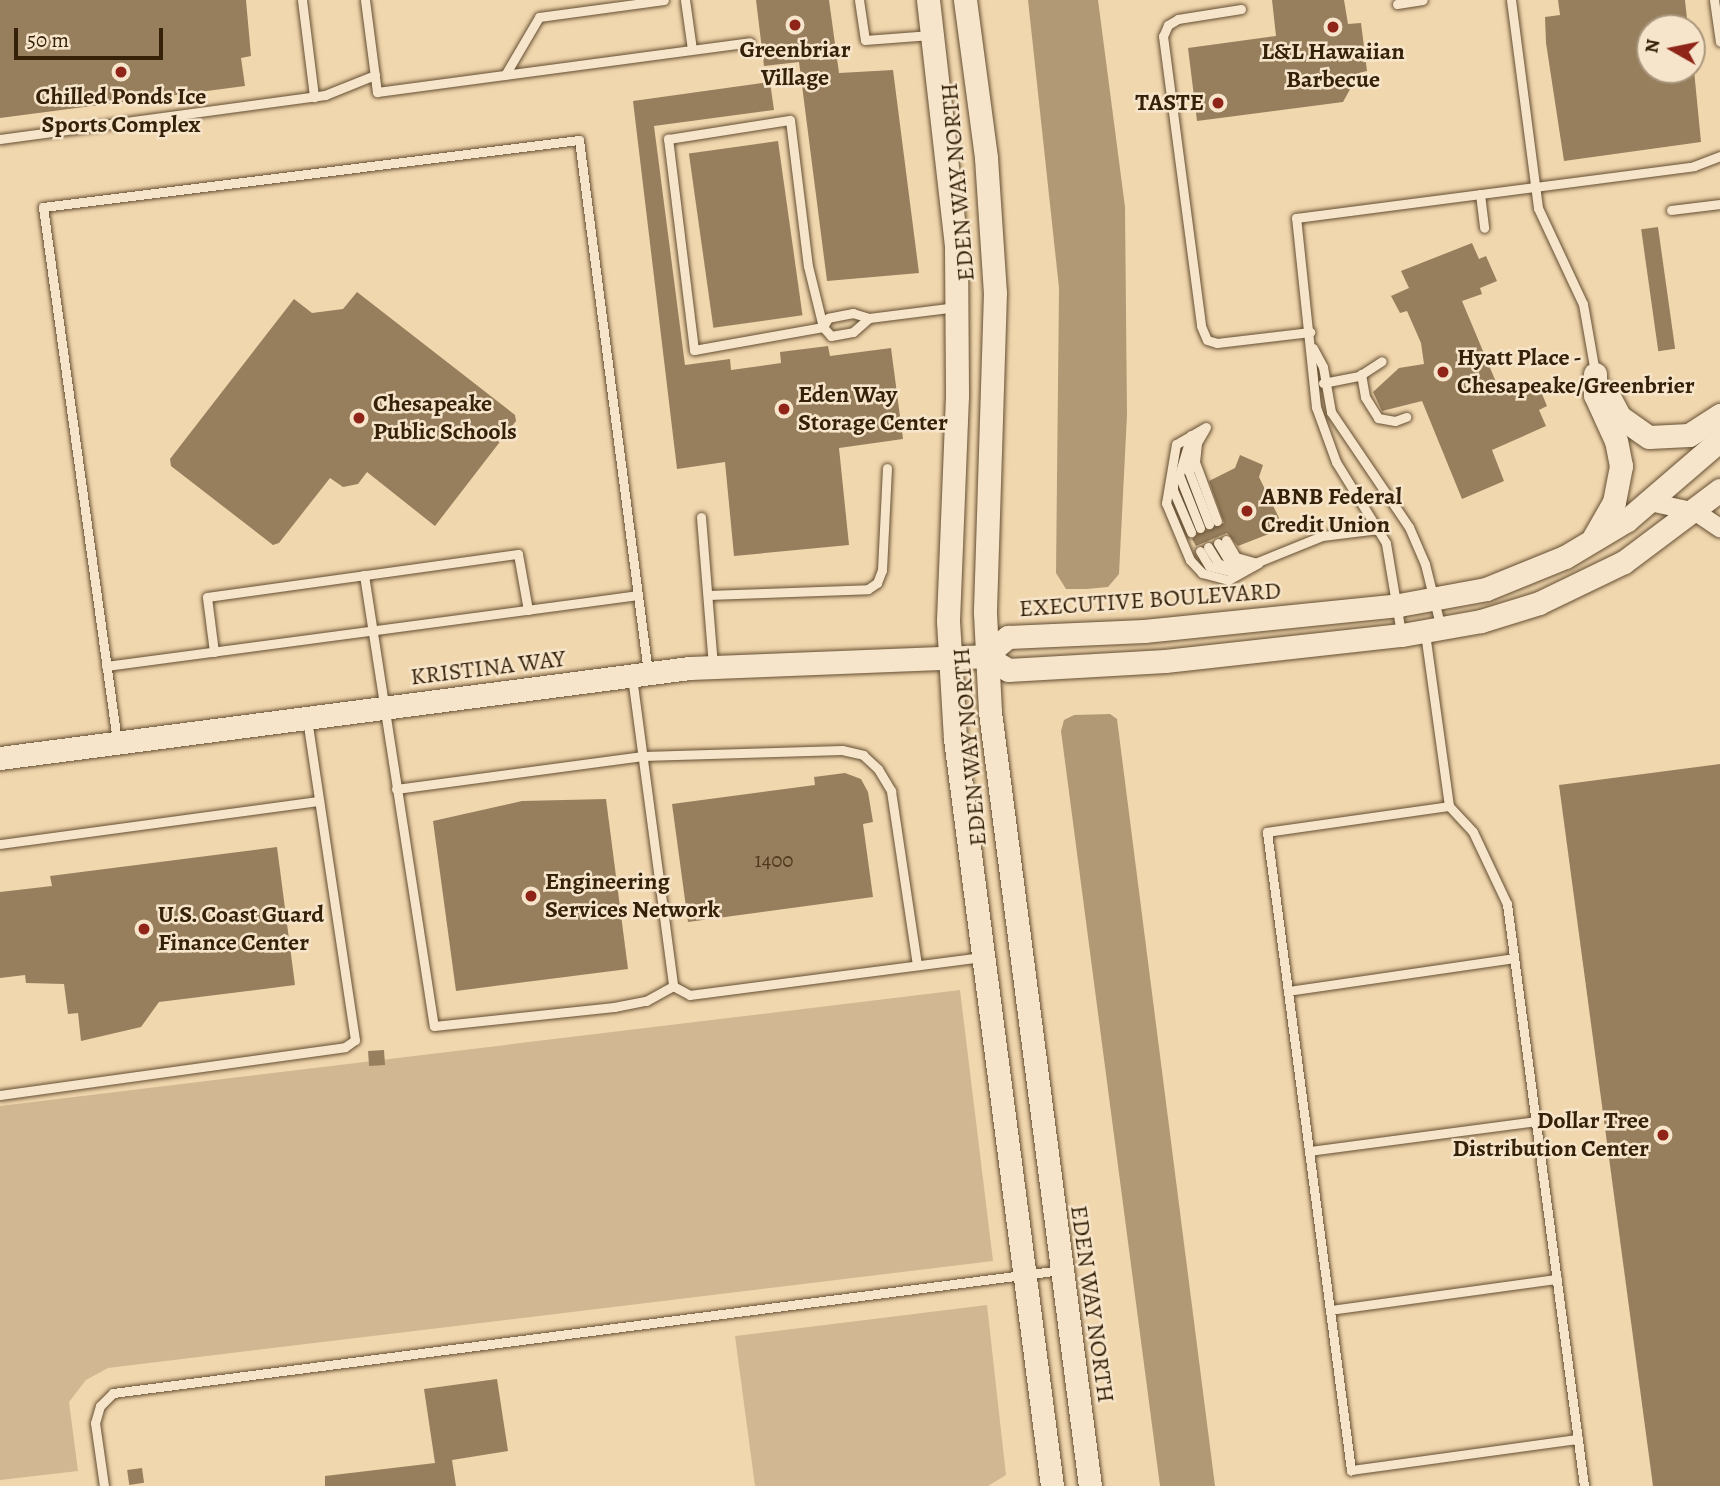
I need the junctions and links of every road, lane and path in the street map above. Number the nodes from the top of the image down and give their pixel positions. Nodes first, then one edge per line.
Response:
1 (302, 0) edge
2 (365, 0) edge
3 (664, 0) edge
4 (685, 0) edge
5 (859, 0) edge
6 (928, 0) edge
7 (965, 0) edge
8 (1423, 0) edge
9 (1511, 0) edge
10 (1714, 0) edge
11 (1397, 4) dead end
12 (1241, 9) dead end
13 (932, 35) junction
14 (750, 42) dead end
15 (1720, 42) edge
16 (692, 50) junction
17 (375, 75) junction
18 (505, 75) junction
19 (314, 97) junction
20 (0, 139) edge
21 (1720, 156) edge
22 (1534, 188) junction
23 (1480, 194) junction
24 (1720, 204) edge
25 (1671, 210) dead end
26 (1484, 228) dead end
27 (958, 306) junction
28 (869, 318) junction
29 (823, 327) junction
30 (1310, 332) junction
31 (1312, 348) junction
32 (1382, 361) dead end
33 (1361, 374) junction
34 (1595, 374) junction
35 (1325, 379) junction
36 (1315, 400) junction
37 (1720, 415) edge
38 (1406, 417) dead end
39 (1196, 432) junction
40 (1720, 440) edge
41 (887, 468) dead end
42 (1720, 490) edge
43 (1650, 502) junction
44 (1696, 512) junction
45 (701, 517) dead end
46 (1213, 523) dead end
47 (1720, 528) edge
48 (1378, 529) junction
49 (1195, 530) dead end
50 (1222, 542) dead end
51 (1590, 543) junction
52 (1204, 549) dead end
53 (1254, 565) junction
54 (364, 575) junction
55 (638, 595) junction
56 (708, 596) junction
57 (1434, 601) junction
58 (1399, 606) junction
59 (528, 610) junction
60 (1433, 630) junction
61 (372, 631) junction
62 (1402, 635) junction
63 (214, 652) junction
64 (985, 656) junction
65 (949, 657) junction
66 (106, 666) junction
67 (714, 667) junction
68 (640, 674) junction
69 (382, 708) junction
70 (307, 718) junction
71 (117, 743) junction
72 (643, 756) junction
73 (0, 758) edge
74 (396, 789) junction
75 (319, 801) junction
76 (1449, 806) junction
77 (0, 844) edge
78 (982, 957) junction
79 (1514, 958) junction
80 (917, 965) junction
81 (673, 986) junction
82 (1287, 990) junction
83 (0, 1095) edge
84 (1536, 1121) junction
85 (1309, 1151) junction
86 (1061, 1270) junction
87 (1024, 1276) junction
88 (1557, 1279) junction
89 (1330, 1310) junction
90 (1578, 1439) junction
91 (104, 1486) edge
92 (1052, 1486) edge
93 (1090, 1486) edge
94 (1584, 1486) edge

1 - 19 lane
2 - 17 lane
3 - 18 lane
4 - 16 lane
5 - 13 lane
6 - 13 street, EDEN WAY NORTH
7 - 64 street, EDEN WAY NORTH
8 - 11 lane
9 - 22 lane
10 - 15 lane
12 - 30 lane
13 - 27 street, EDEN WAY NORTH
14 - 16 lane
16 - 18 lane
17 - 18 lane
17 - 19 lane
19 - 20 lane
21 - 22 lane
22 - 23 lane
22 - 34 lane
23 - 26 lane
23 - 30 lane
24 - 25 lane
27 - 28 lane
27 - 65 street, EDEN WAY NORTH
28 - 29 lane
28 - 29 lane
29 - 29 lane
30 - 31 lane
31 - 35 lane
31 - 36 lane
32 - 33 lane
33 - 35 lane
33 - 38 lane
34 - 37 street
34 - 51 street
35 - 36 lane
35 - 57 lane
36 - 48 lane
39 - 46 lane
39 - 49 lane
39 - 53 lane
40 - 43 street, EXECUTIVE BOULEVARD
41 - 56 lane
42 - 44 street
43 - 44 street
43 - 51 street, EXECUTIVE BOULEVARD
44 - 47 street
44 - 60 street
45 - 56 lane
48 - 53 lane
48 - 58 lane
50 - 53 lane
51 - 57 street, EXECUTIVE BOULEVARD
52 - 53 lane
54 - 59 lane
54 - 61 lane
54 - 63 lane
55 - 59 lane
55 - 66 lane
55 - 68 lane
56 - 67 lane
57 - 58 street, EXECUTIVE BOULEVARD
57 - 60 lane
58 - 62 lane
58 - 64 street, EXECUTIVE BOULEVARD
59 - 61 lane
60 - 62 street
60 - 76 lane
61 - 63 lane
61 - 69 lane
62 - 64 street
63 - 66 lane
64 - 65 street, KRISTINA WAY
64 - 86 street, EDEN WAY NORTH
65 - 67 street, KRISTINA WAY
65 - 78 street, EDEN WAY NORTH
66 - 71 lane
67 - 68 street, KRISTINA WAY
68 - 69 street, KRISTINA WAY
68 - 72 lane
69 - 70 street, KRISTINA WAY
69 - 74 lane
70 - 71 street, KRISTINA WAY
70 - 75 lane
71 - 73 street, KRISTINA WAY
72 - 74 lane
72 - 80 lane
72 - 81 lane
74 - 81 lane
75 - 77 lane
75 - 83 lane
76 - 79 lane
76 - 82 lane
78 - 80 lane
78 - 87 street, EDEN WAY NORTH
79 - 82 lane
79 - 84 lane
80 - 81 lane
82 - 85 lane
84 - 85 lane
84 - 88 lane
85 - 89 lane
86 - 87 lane
86 - 93 street, EDEN WAY NORTH
87 - 91 lane
87 - 92 street, EDEN WAY NORTH
88 - 89 lane
88 - 90 lane
89 - 90 lane
90 - 94 lane

